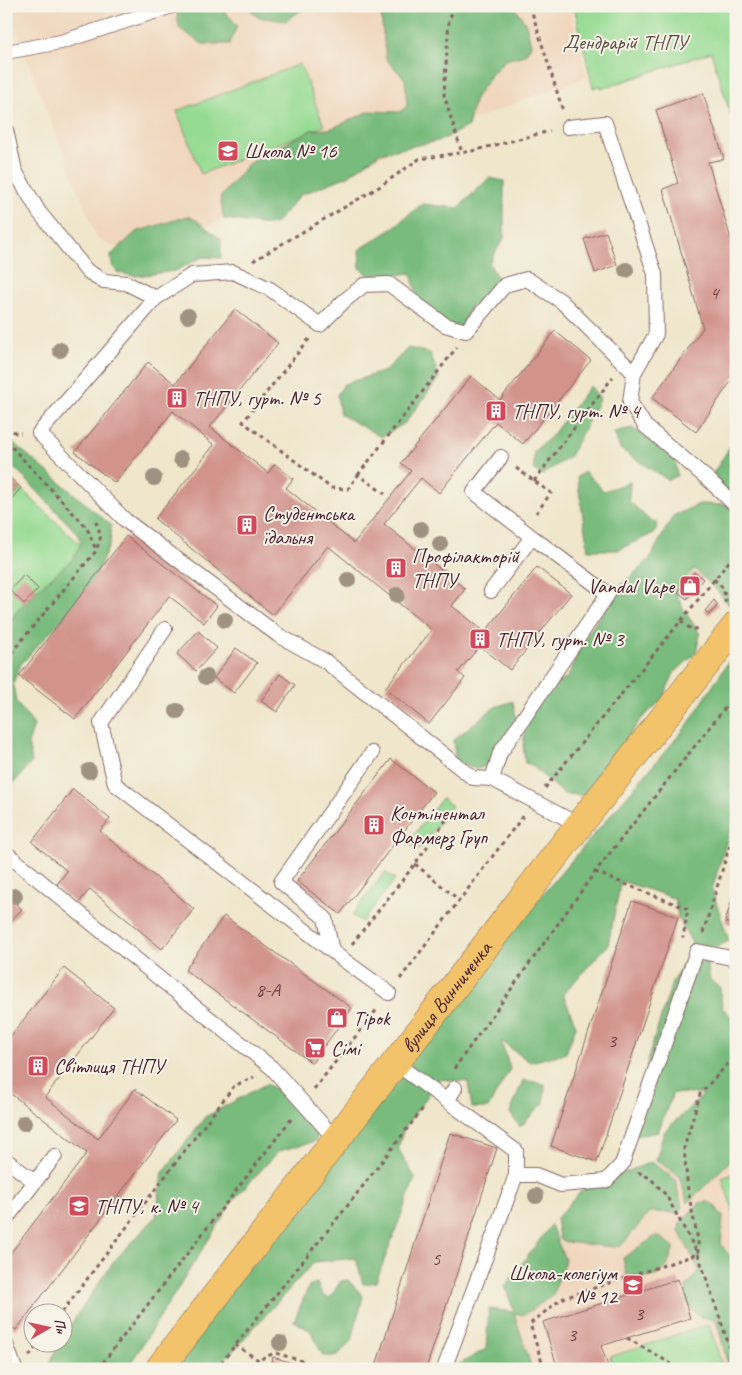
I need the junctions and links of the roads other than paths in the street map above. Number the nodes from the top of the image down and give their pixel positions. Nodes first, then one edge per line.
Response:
1 (172, 6) edge
2 (6, 52) edge
3 (562, 128) road end
4 (6, 130) edge
5 (156, 298) junction
6 (634, 372) junction
7 (501, 457) road end
8 (736, 506) edge
9 (528, 534) junction
10 (491, 591) dead end
11 (736, 626) edge
12 (165, 629) dead end
13 (372, 753) dead end
14 (492, 779) junction
15 (579, 825) junction
16 (6, 853) edge
17 (336, 955) junction
18 (736, 959) edge
19 (389, 993) road end
20 (395, 1064) junction
21 (455, 1088) dead end
22 (447, 1102) junction
23 (336, 1140) junction
24 (55, 1156) dead end
25 (6, 1160) edge
26 (516, 1175) junction
27 (35, 1182) junction
28 (6, 1219) edge
29 (6, 1344) edge
30 (15, 1369) edge
31 (159, 1369) edge
32 (444, 1369) edge

1 - 2 lane
3 - 6 lane
4 - 5 lane
5 - 6 lane
5 - 14 lane
6 - 8 lane
7 - 9 lane
9 - 10 lane
9 - 14 lane
11 - 15 main road, вулиця Винниченка
12 - 17 lane
13 - 17 lane
14 - 15 lane
15 - 20 main road, вулиця Винниченка
16 - 23 lane
17 - 19 lane
18 - 26 lane
20 - 22 lane
20 - 23 main road, вулиця Винниченка
21 - 22 lane
22 - 26 lane
23 - 31 main road, вулиця Винниченка
24 - 27 lane
25 - 27 lane
26 - 32 lane
27 - 28 lane
29 - 30 lane

